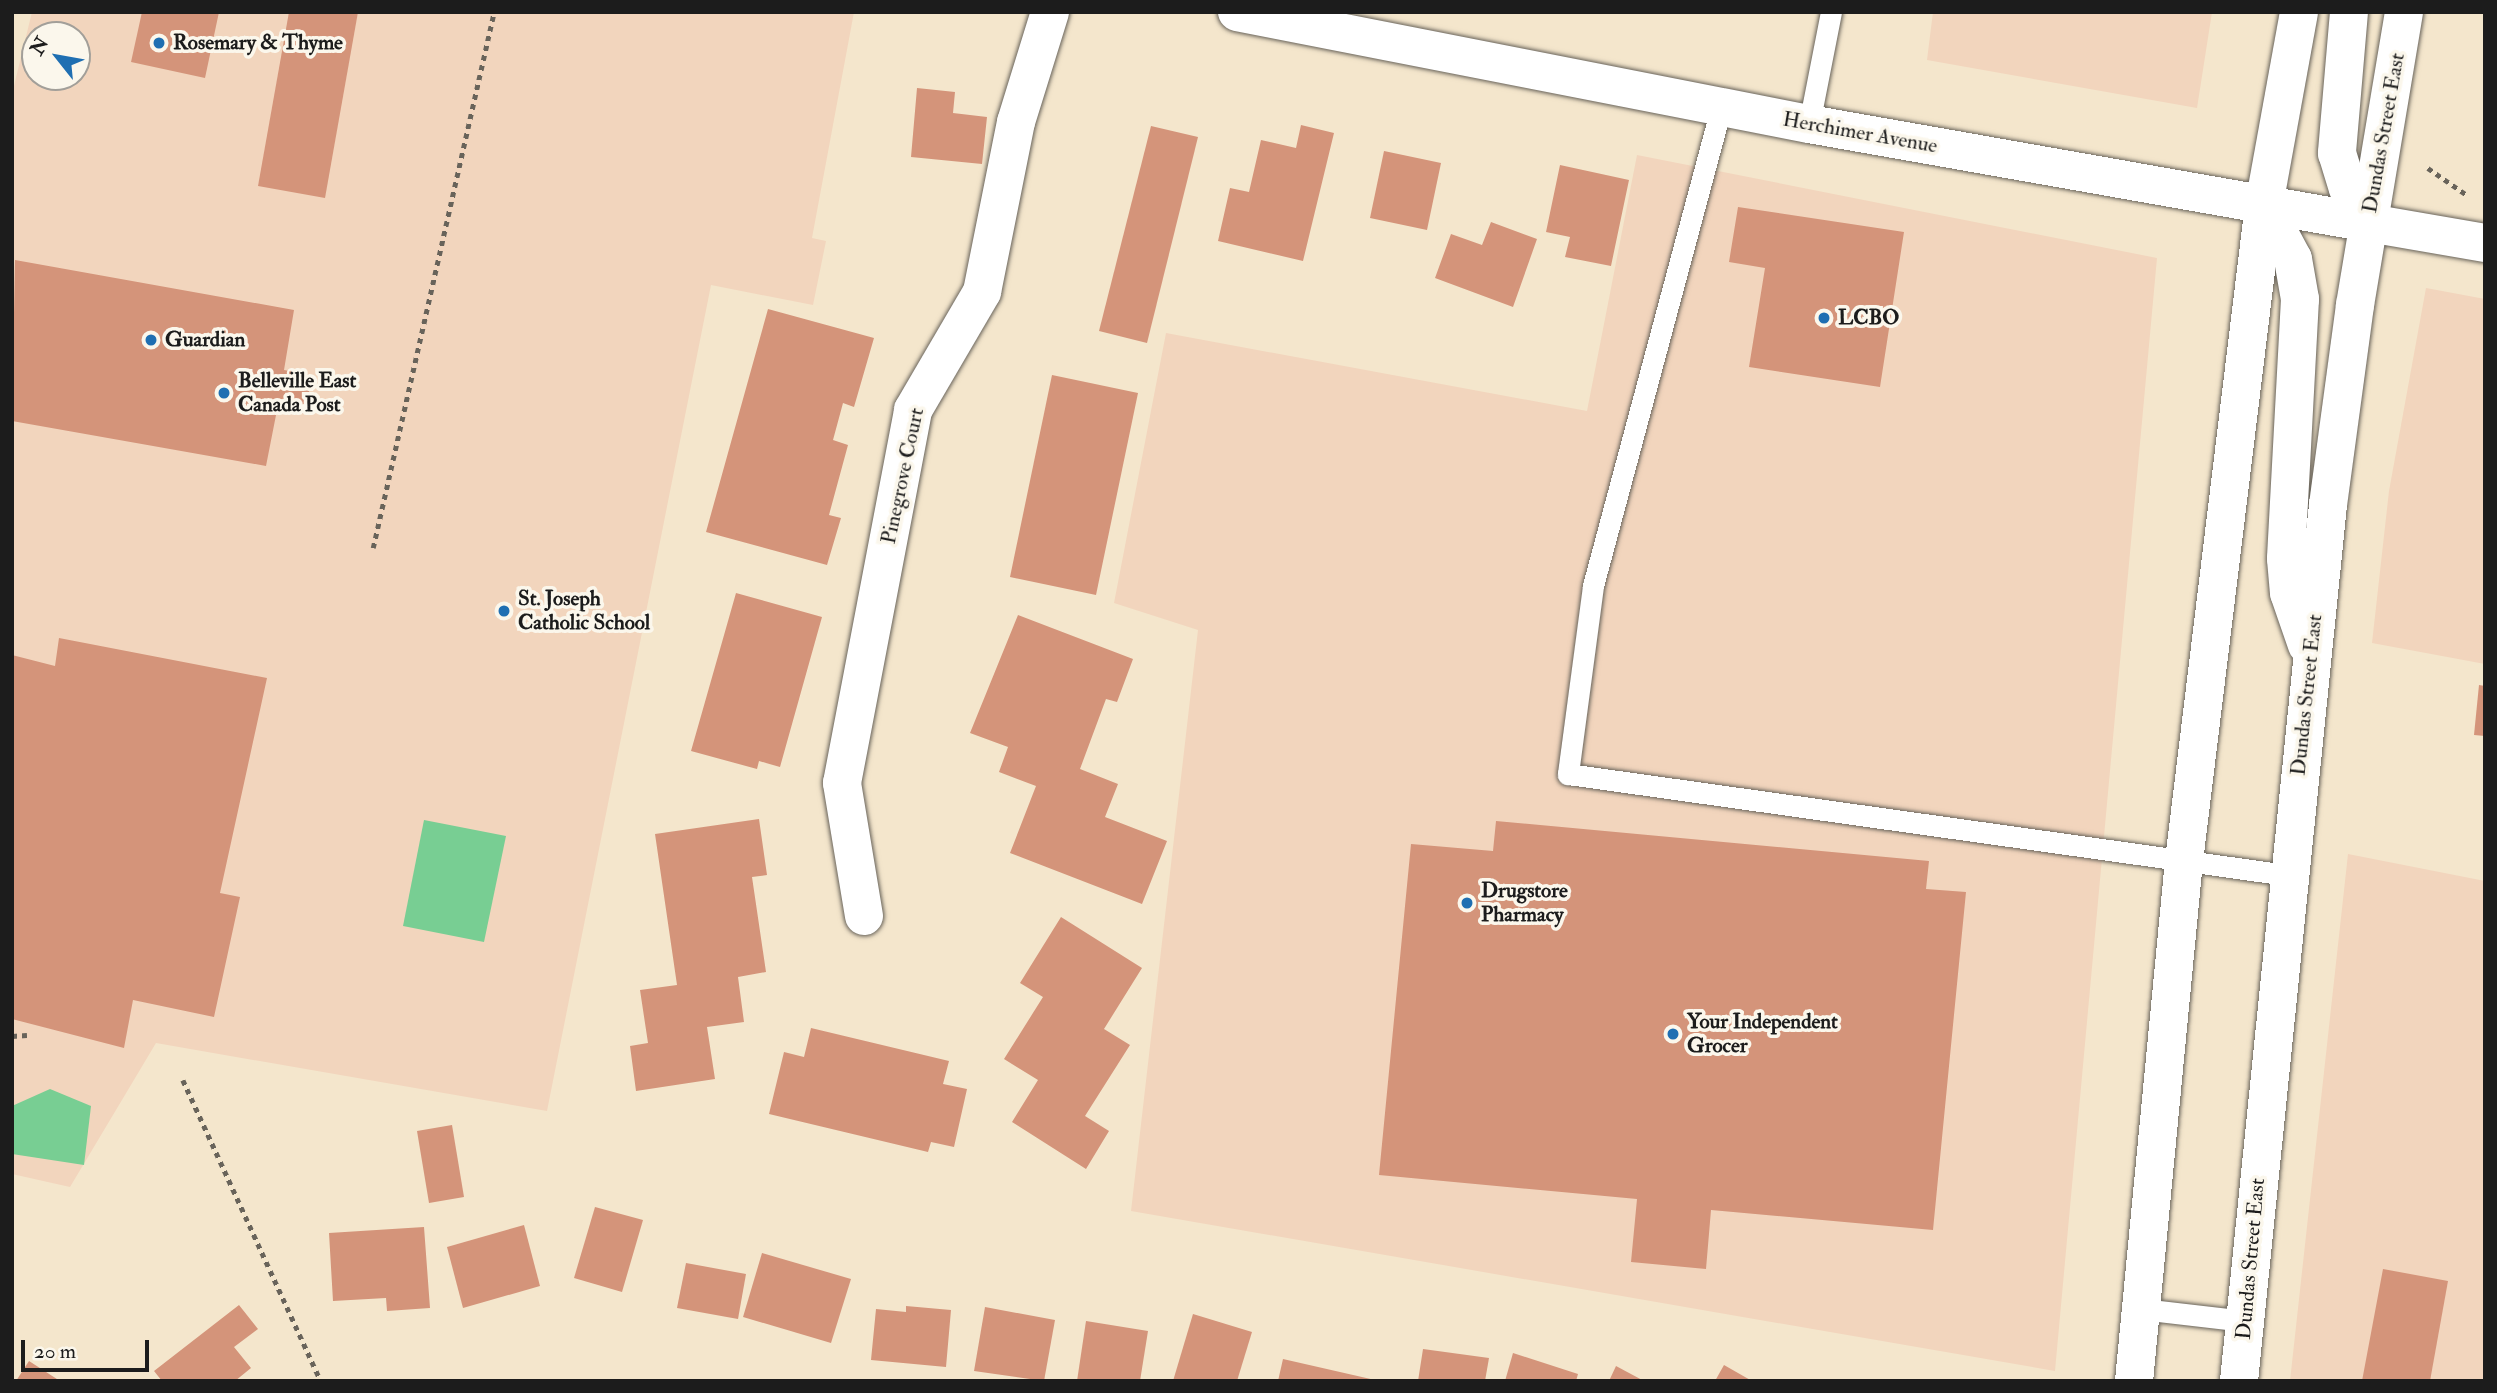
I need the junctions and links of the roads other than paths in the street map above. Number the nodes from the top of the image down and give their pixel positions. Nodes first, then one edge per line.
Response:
1 (1050, 12) edge
2 (1237, 12) edge
3 (1831, 12) edge
4 (2299, 12) edge
5 (2349, 12) edge
6 (2404, 12) edge
7 (1721, 108) junction
8 (1809, 124) junction
9 (2264, 205) junction
10 (2369, 223) junction
11 (2485, 243) edge
12 (2311, 656) junction
13 (2184, 861) junction
14 (2287, 875) junction
15 (864, 916) dead end
16 (2141, 1309) junction
17 (2245, 1321) junction
18 (2134, 1381) edge
19 (2239, 1381) edge

1 - 15 main road, Pinegrove Court
2 - 7 main road, Herchimer Avenue
3 - 8 lane
4 - 9 main road
5 - 10 main road
6 - 10 main road, Dundas Street East
7 - 8 main road, Herchimer Avenue
7 - 13 lane
8 - 9 main road, Herchimer Avenue
9 - 10 main road, Herchimer Avenue
9 - 12 main road
9 - 13 main road
10 - 11 main road, Herchimer Avenue
10 - 12 main road, Dundas Street East
12 - 14 main road, Dundas Street East
13 - 14 lane
13 - 16 main road
14 - 17 main road, Dundas Street East
16 - 17 lane
16 - 18 main road
17 - 19 main road, Dundas Street East

